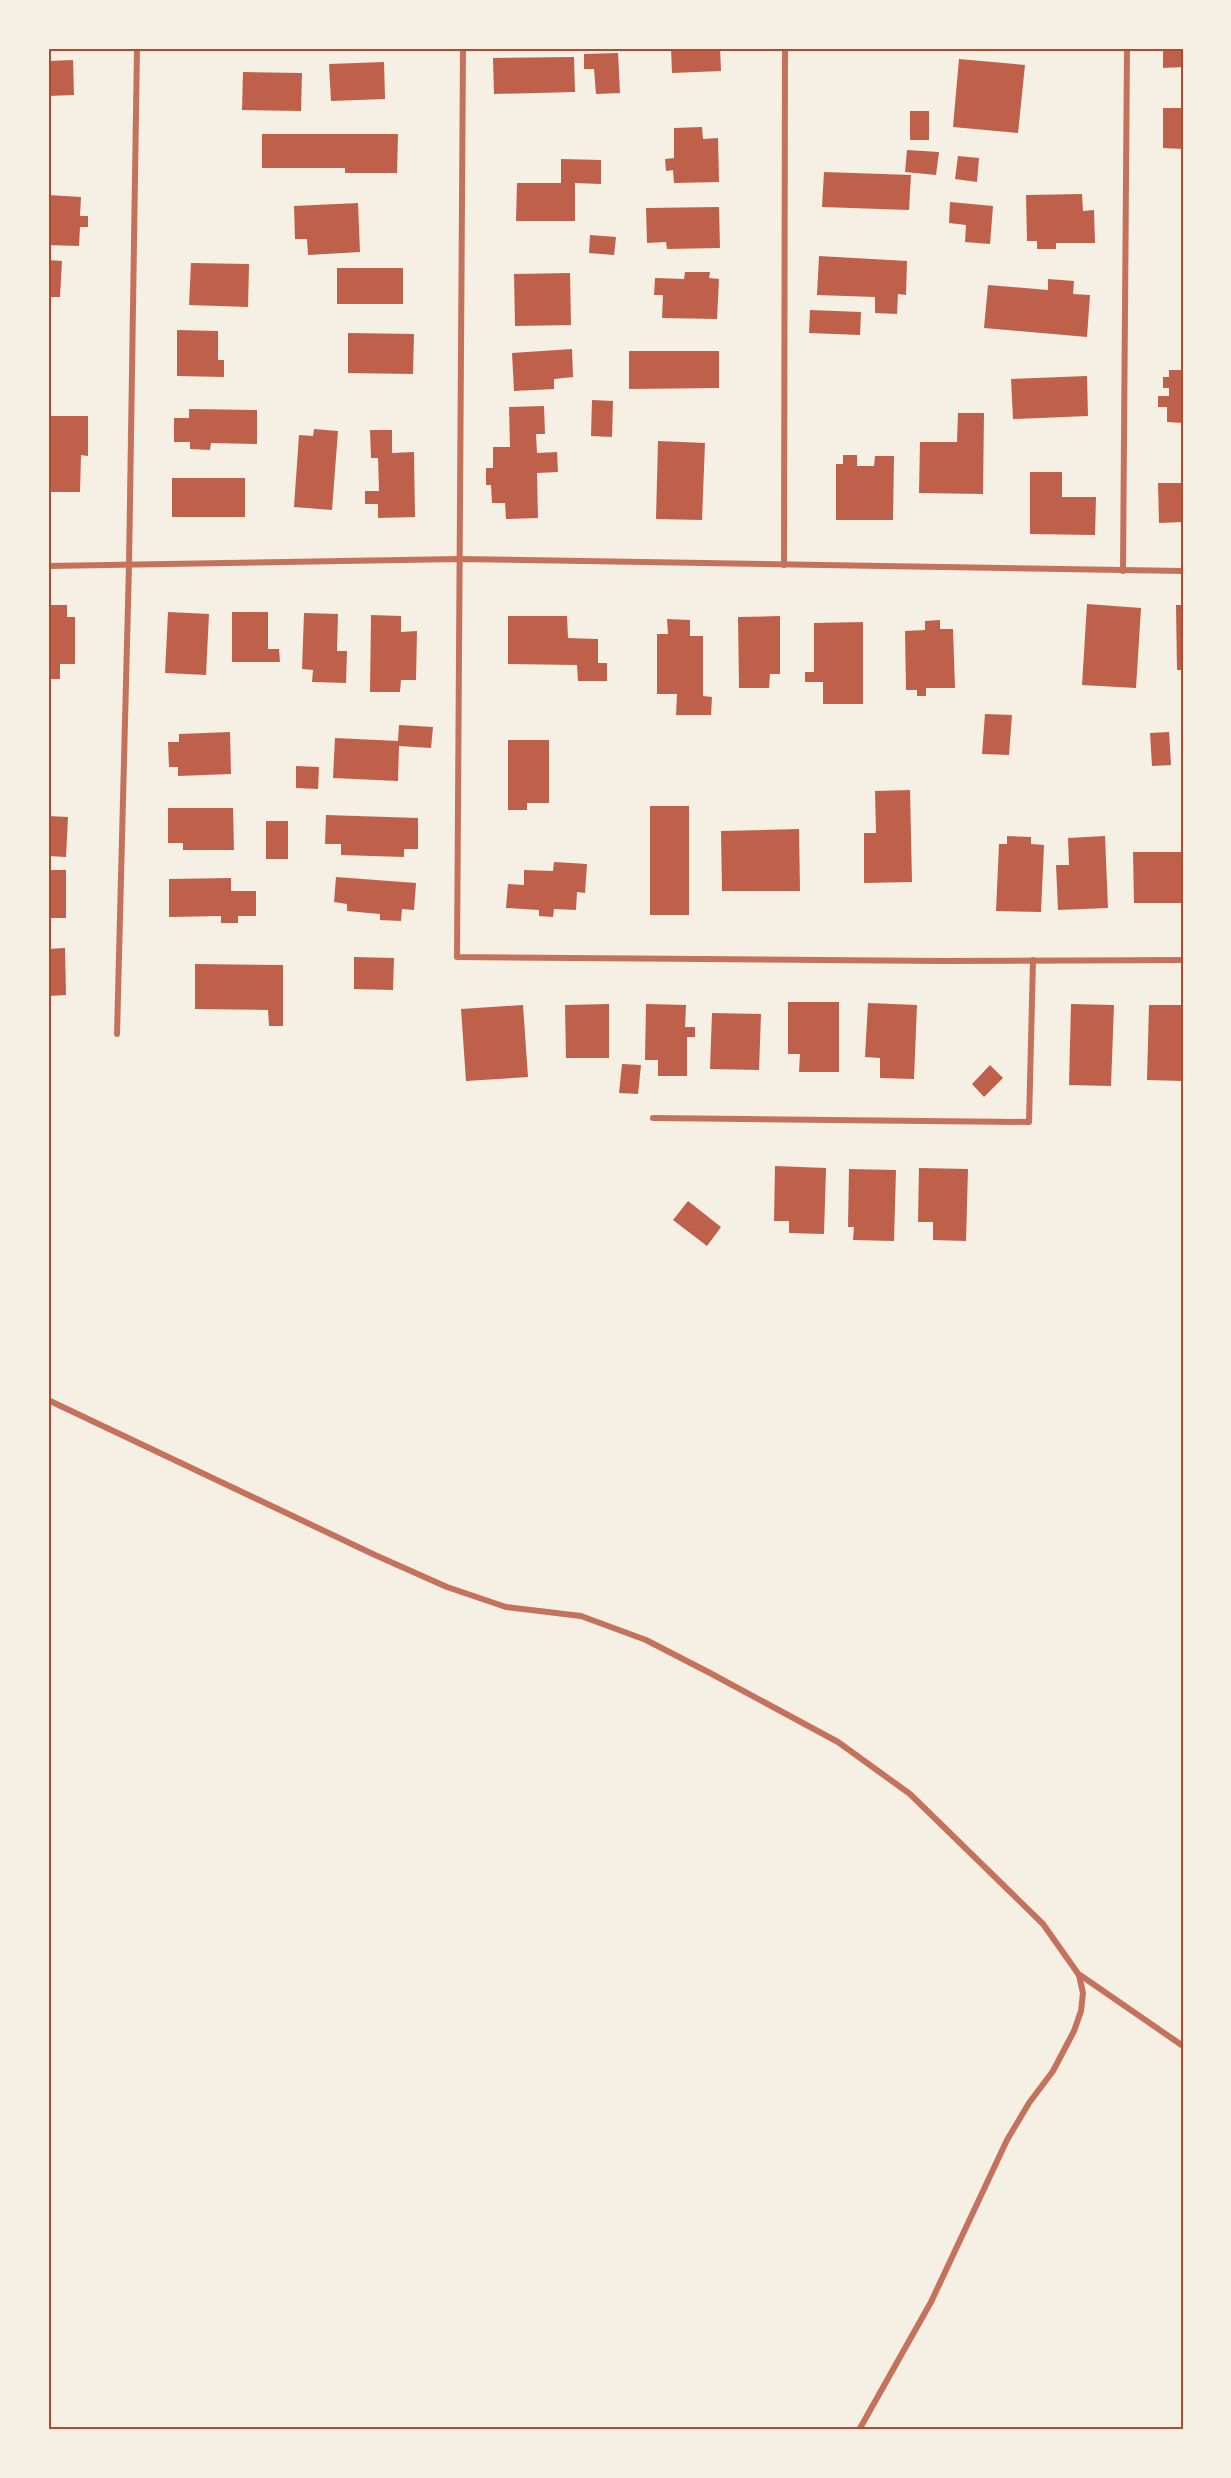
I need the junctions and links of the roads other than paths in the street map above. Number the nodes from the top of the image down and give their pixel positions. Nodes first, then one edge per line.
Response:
1 (137, 48) edge
2 (463, 48) edge
3 (785, 48) edge
4 (1127, 48) edge
5 (459, 559) junction
6 (129, 565) junction
7 (784, 565) junction
8 (48, 566) edge
9 (1123, 570) junction
10 (1183, 571) edge
11 (1033, 960) junction
12 (1183, 960) edge
13 (117, 1034) dead end
14 (653, 1118) dead end
15 (48, 1400) edge
16 (1079, 1975) junction
17 (1183, 2046) edge
18 (859, 2430) edge

1 - 6 street
2 - 5 street
3 - 7 street
4 - 9 street
5 - 6 street
5 - 7 street
5 - 11 street
6 - 8 street
6 - 13 street
7 - 9 street
9 - 10 street
11 - 12 street
11 - 14 street
15 - 16 street
16 - 17 street
16 - 18 street

